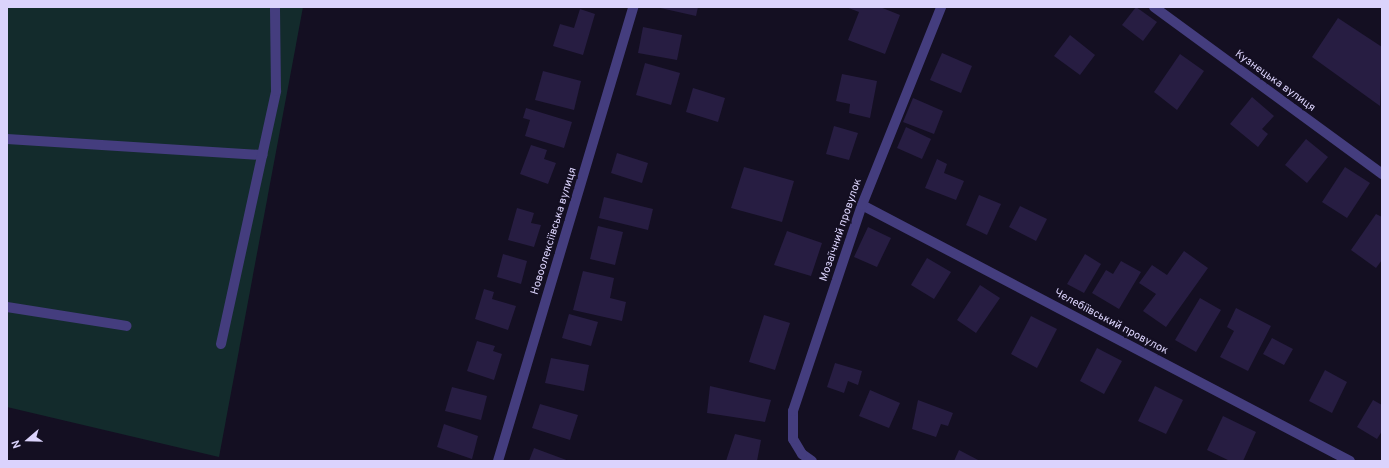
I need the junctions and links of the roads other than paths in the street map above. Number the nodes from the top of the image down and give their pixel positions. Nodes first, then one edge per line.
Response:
1 (275, 7) edge
2 (633, 7) edge
3 (941, 7) edge
4 (1154, 7) edge
5 (7, 139) edge
6 (263, 155) junction
7 (1382, 174) edge
8 (862, 205) junction
9 (7, 307) edge
10 (127, 326) dead end
11 (221, 344) dead end
12 (498, 461) edge
13 (812, 461) edge
14 (1350, 461) edge

1 - 6 street
2 - 12 street, Новоолексіївська вулиця
3 - 8 street, Мозаїчний провулок
4 - 7 street, Кузнецька вулиця
5 - 6 street
6 - 11 street
8 - 13 street, Мозаїчний провулок
8 - 14 street, Челебіївський провулок
9 - 10 street

